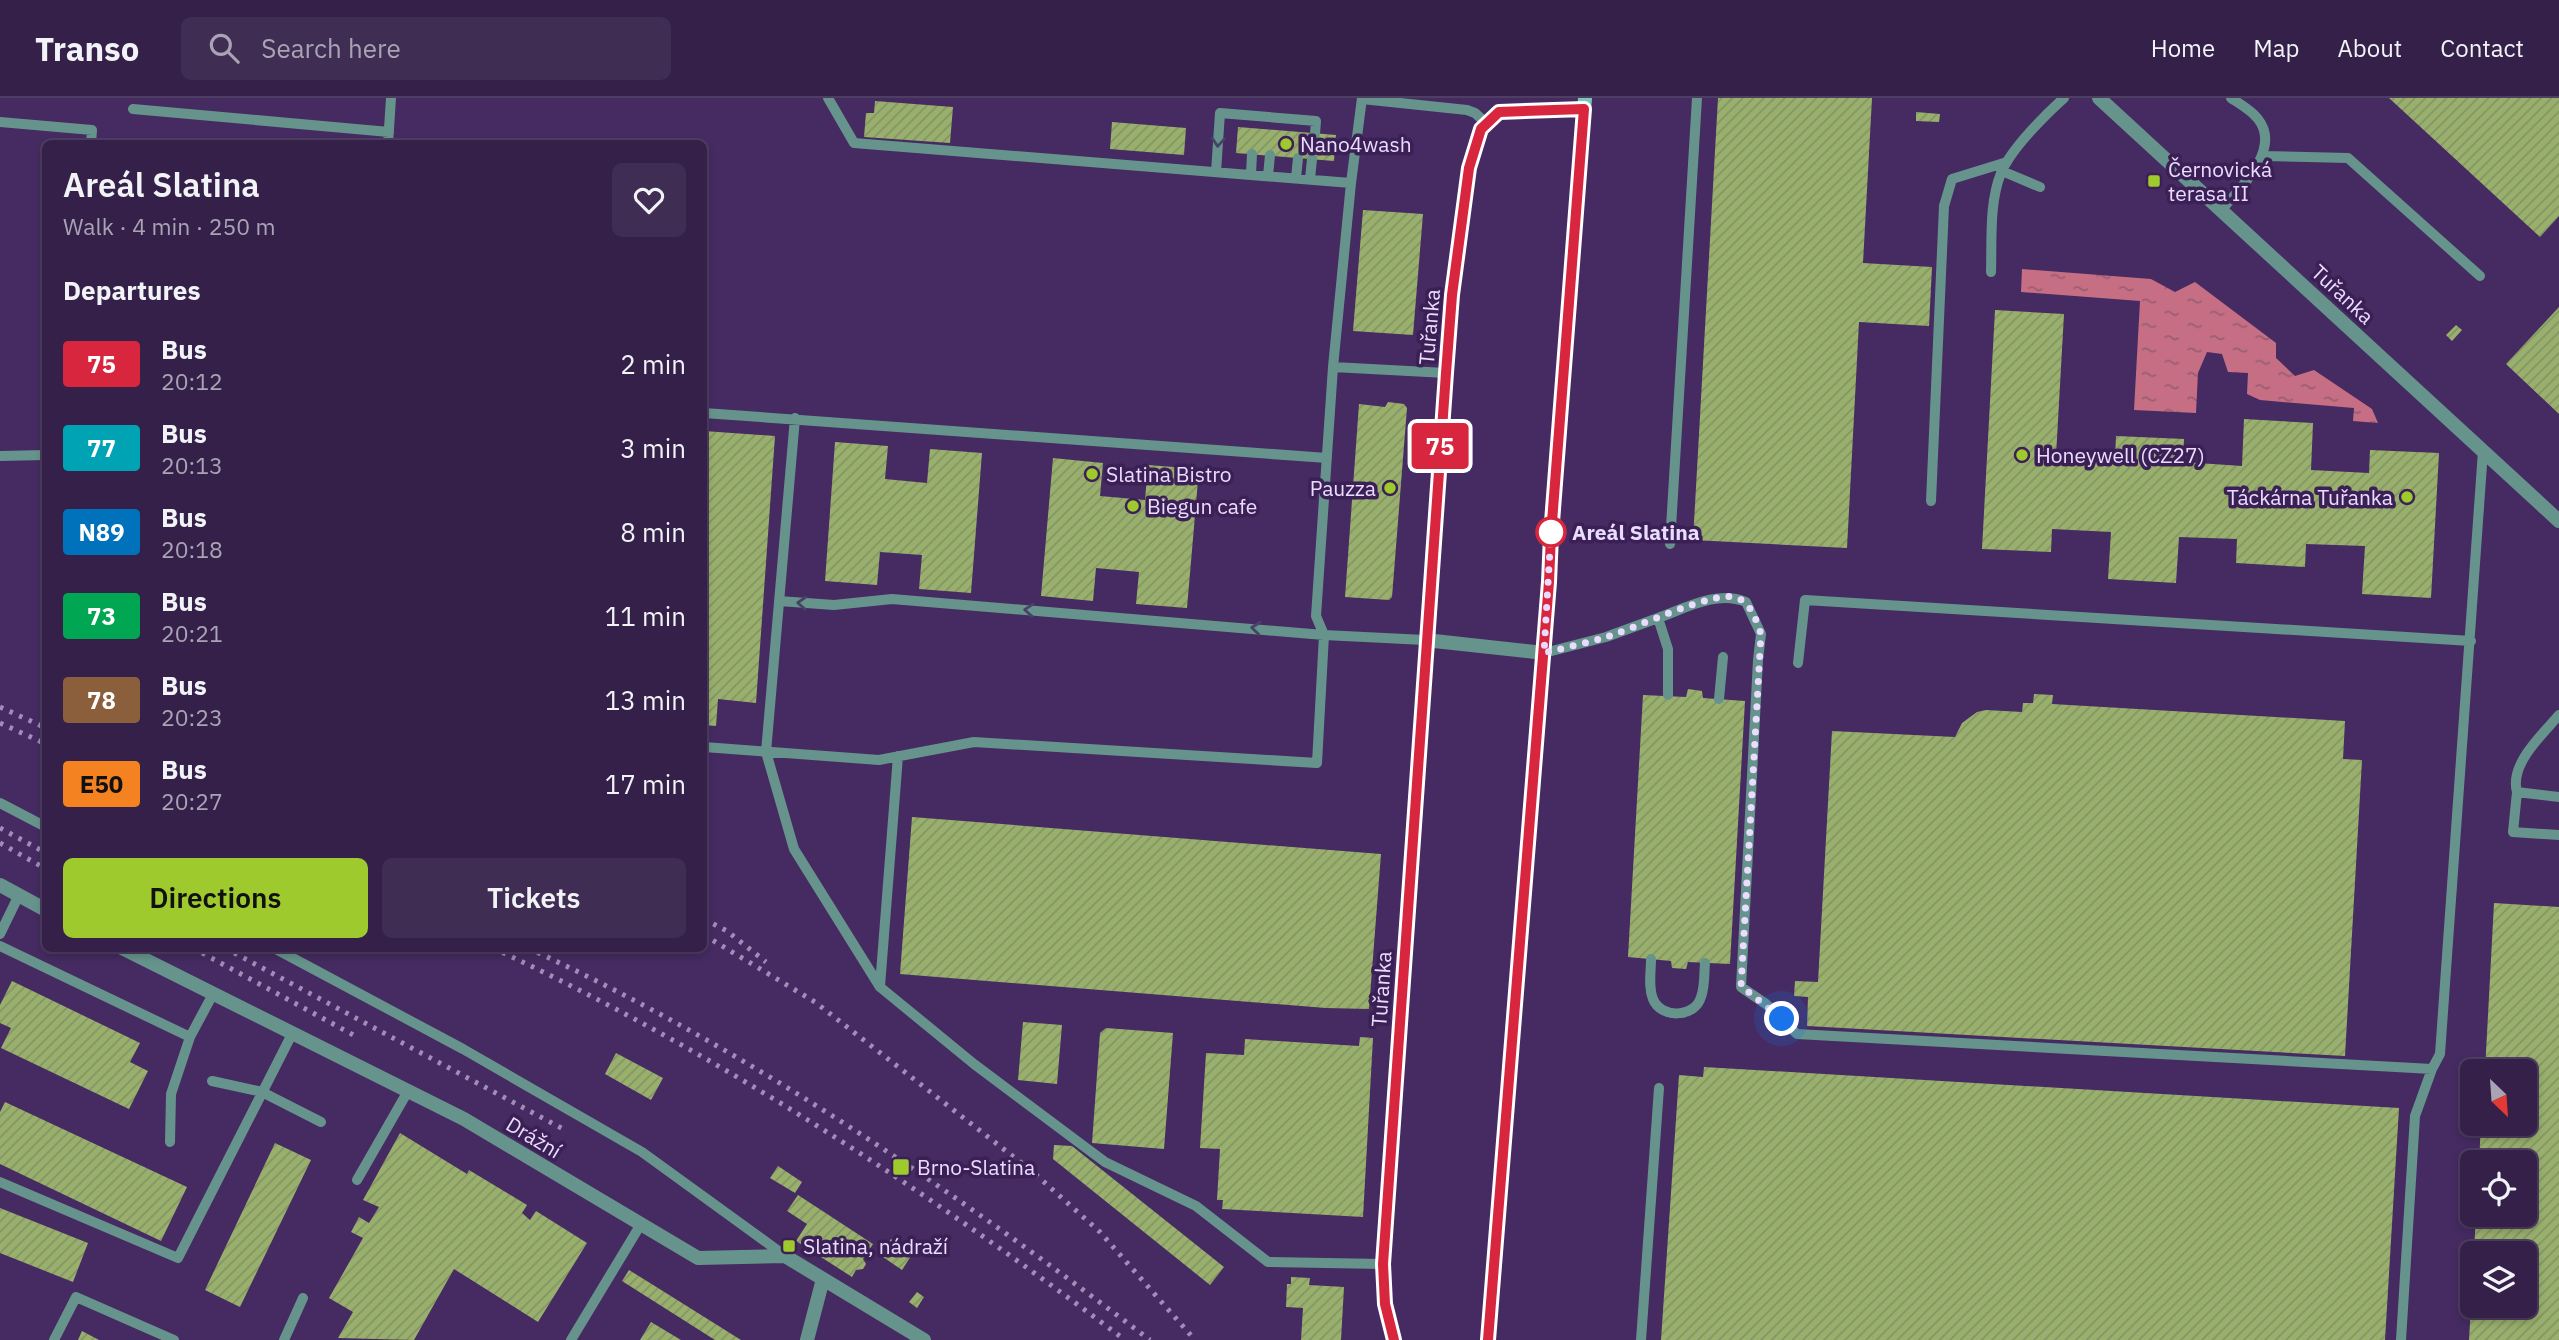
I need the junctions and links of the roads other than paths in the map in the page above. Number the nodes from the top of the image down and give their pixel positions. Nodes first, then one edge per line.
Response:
1 (391, 98) edge
2 (828, 98) edge
3 (1697, 98) edge
4 (2064, 98) edge
5 (2099, 98) edge
6 (2231, 98) edge
7 (1362, 99) edge
8 (1585, 104) edge
9 (133, 109) dead end
10 (1256, 116) junction
11 (1273, 118) junction
12 (1300, 120) junction
13 (0, 122) edge
14 (1486, 123) junction
15 (1255, 129) dead end
16 (1272, 130) dead end
17 (389, 132) junction
18 (1299, 133) dead end
19 (1315, 134) dead end
20 (91, 140) edge
21 (388, 140) edge
22 (1252, 154) dead end
23 (1270, 155) dead end
24 (2263, 156) junction
25 (1298, 158) dead end
26 (1312, 159) dead end
27 (2004, 166) junction
28 (1216, 172) junction
29 (1251, 174) junction
30 (1268, 176) junction
31 (1296, 178) junction
32 (1310, 179) junction
33 (1351, 183) junction
34 (2040, 187) dead end
35 (2221, 210) junction
36 (1991, 272) dead end
37 (2480, 276) dead end
38 (1333, 367) junction
39 (1446, 373) junction
40 (707, 412) edge
41 (795, 418) junction
42 (2483, 451) junction
43 (42, 455) edge
44 (0, 456) edge
45 (1327, 458) junction
46 (1931, 501) dead end
47 (2559, 521) edge
48 (1671, 544) dead end
49 (779, 601) junction
50 (1658, 618) junction
51 (1324, 635) junction
52 (1425, 640) junction
53 (2470, 641) junction
54 (1544, 653) junction
55 (1723, 657) dead end
56 (1798, 663) dead end
57 (1668, 695) dead end
58 (1719, 699) dead end
59 (2559, 715) edge
60 (707, 747) edge
61 (766, 751) junction
62 (898, 756) junction
63 (2517, 792) junction
64 (2559, 797) edge
65 (0, 803) edge
66 (42, 825) edge
67 (2559, 835) edge
68 (0, 885) edge
69 (18, 897) junction
70 (42, 909) edge
71 (0, 934) edge
72 (0, 946) edge
73 (130, 952) edge
74 (281, 952) edge
75 (1651, 960) dead end
76 (1704, 963) dead end
77 (880, 987) junction
78 (213, 994) junction
79 (292, 1034) junction
80 (190, 1037) junction
81 (2432, 1069) junction
82 (212, 1081) dead end
83 (1659, 1088) dead end
84 (408, 1091) junction
85 (262, 1092) junction
86 (321, 1122) dead end
87 (170, 1142) dead end
88 (357, 1180) dead end
89 (0, 1182) edge
90 (641, 1224) junction
91 (785, 1256) junction
92 (1383, 1264) junction
93 (823, 1279) junction
94 (303, 1298) dead end
95 (1488, 1339) edge
96 (54, 1340) edge
97 (174, 1340) edge
98 (284, 1340) edge
99 (571, 1340) edge
100 (807, 1340) edge
101 (924, 1340) edge
102 (1394, 1340) edge
103 (1641, 1340) edge
104 (2401, 1340) edge

1 - 17 lane
2 - 28 lane
3 - 48 lane
4 - 27 lane
5 - 35 street, Tuřanka
6 - 24 lane
7 - 14 lane
7 - 33 lane
8 - 14 street
8 - 54 street
9 - 17 lane
10 - 11 lane
10 - 15 lane
10 -> 28 lane
11 - 12 lane
11 - 16 lane
12 - 18 lane
12 - 19 lane
13 - 20 lane
14 - 39 street, Tuřanka
17 - 21 lane
22 - 29 lane
23 - 30 lane
24 - 35 lane
24 - 37 lane
25 - 31 lane
26 - 32 lane
27 - 34 lane
27 - 36 lane
27 - 46 lane
28 - 29 lane
29 - 30 lane
30 - 31 lane
31 - 32 lane
32 - 33 lane
33 - 38 lane
35 - 42 street, Tuřanka
38 - 39 lane
38 - 45 lane
39 - 52 street, Tuřanka
40 - 41 lane
41 - 45 lane
41 - 49 lane
42 - 47 street, Tuřanka
42 - 53 lane
43 - 44 lane
45 - 51 lane
51 -> 49 lane
49 - 61 lane
50 - 54 lane
50 - 57 lane
50 - 81 lane
51 - 52 lane
51 - 62 lane
52 - 54 street
52 - 92 street, Tuřanka
53 - 56 lane
53 - 81 lane
54 - 95 street
55 - 58 lane
59 - 63 lane
60 - 61 lane
61 - 62 lane
61 - 77 lane
62 - 77 lane
63 - 64 lane
63 - 67 lane
65 - 66 lane
68 - 69 street
69 - 70 street
69 - 71 lane
72 - 80 lane
73 - 78 street, Drážní
74 - 91 lane
75 - 76 lane
77 - 92 lane
78 - 79 street, Drážní
78 - 80 lane
79 - 84 street, Drážní
79 - 85 lane
80 - 87 lane
81 - 104 lane
82 - 85 lane
83 - 103 lane
84 - 88 lane
84 - 90 street, Drážní
85 - 86 lane
85 - 89 lane
90 - 91 street, Drážní
90 - 99 lane
91 - 93 street
92 - 102 street, Tuřanka
93 - 100 street
93 - 101 street
94 - 98 lane
96 - 97 lane

